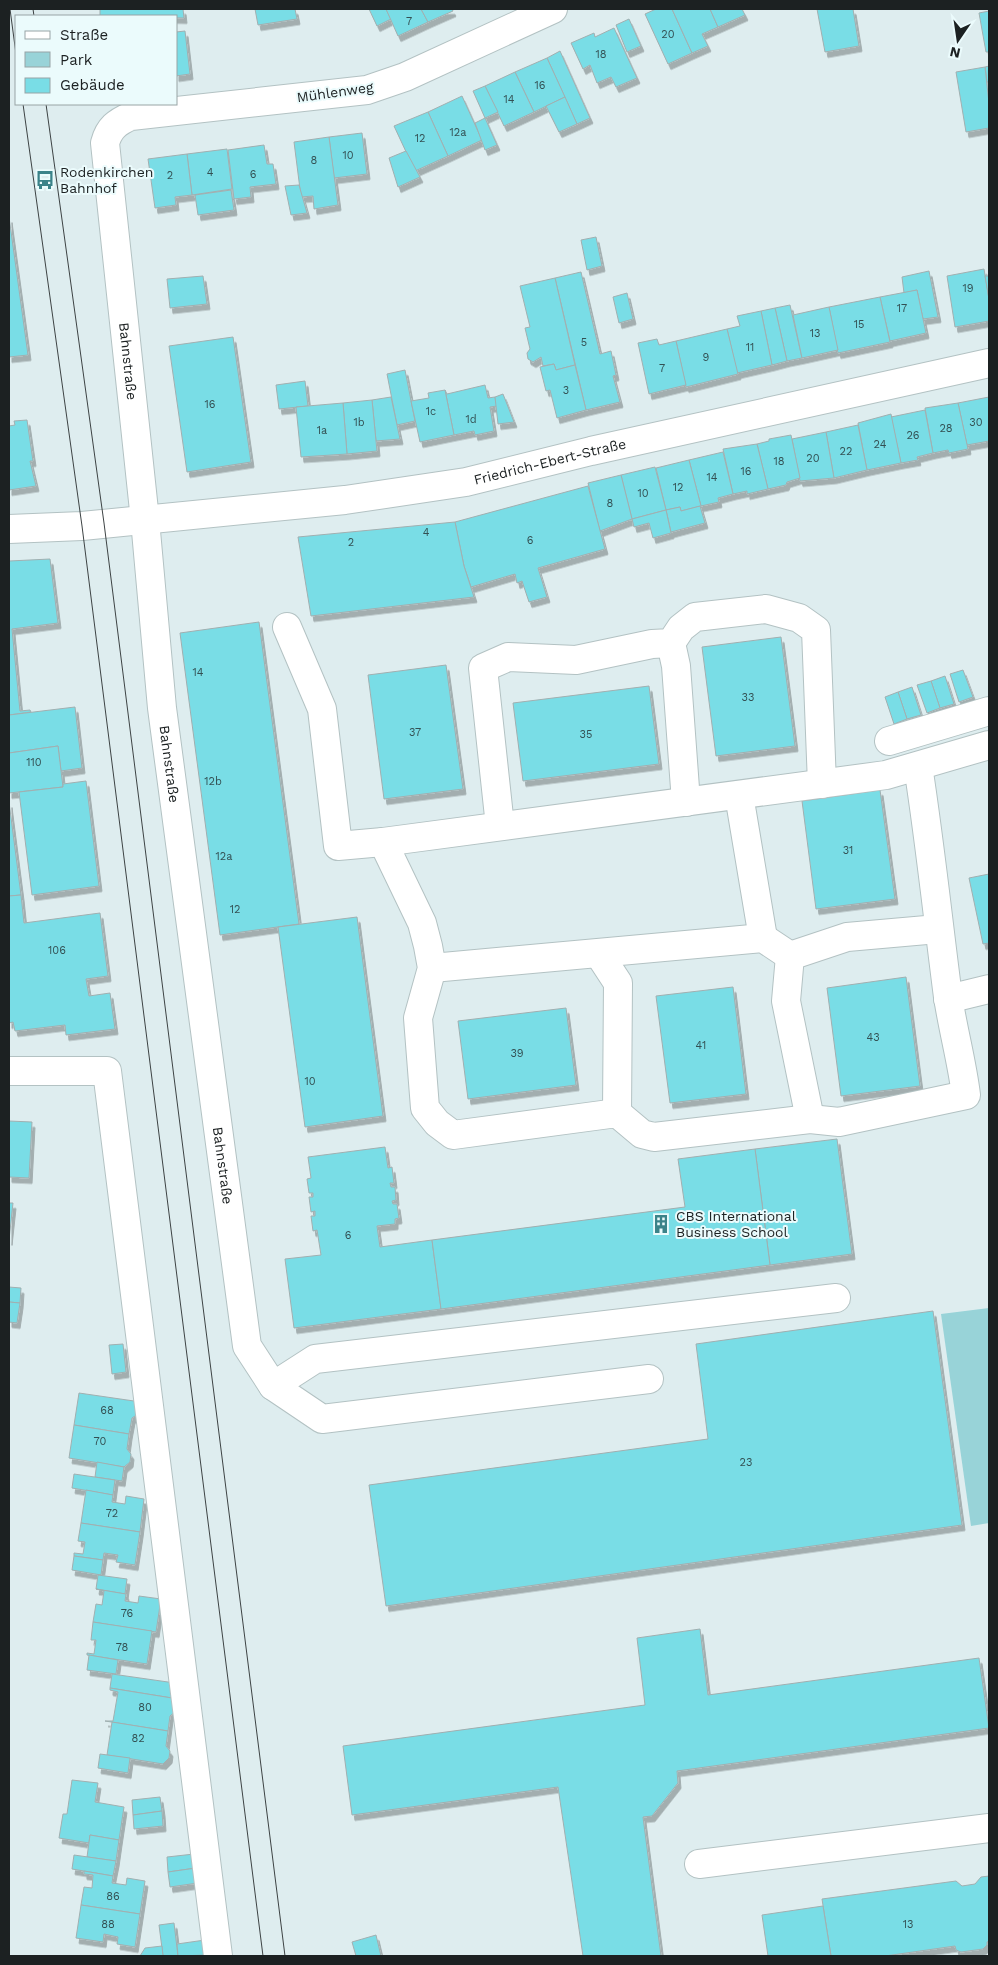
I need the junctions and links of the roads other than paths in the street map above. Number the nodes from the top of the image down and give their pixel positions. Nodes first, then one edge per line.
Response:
1 (553, 9) edge
2 (108, 133) joint
3 (989, 363) edge
4 (145, 520) junction
5 (9, 529) edge
6 (287, 627) dead end
7 (670, 643) junction
8 (989, 711) edge
9 (889, 741) dead end
10 (989, 745) edge
11 (918, 766) junction
12 (822, 784) junction
13 (739, 794) junction
14 (686, 802) junction
15 (500, 826) junction
16 (383, 842) junction
17 (938, 928) junction
18 (763, 938) junction
19 (599, 954) junction
20 (790, 956) junction
21 (432, 968) junction
22 (989, 989) edge
23 (948, 999) junction
24 (9, 1071) edge
25 (617, 1113) junction
26 (810, 1119) junction
27 (836, 1298) dead end
28 (649, 1379) dead end
29 (273, 1386) junction
30 (989, 1828) edge
31 (699, 1864) dead end
32 (218, 1956) edge

1 - 2 main road, Mühlenweg
2 - 4 main road, Bahnstraße
3 - 4 main road, Friedrich-Ebert-Straße
4 - 5 main road, Friedrich-Ebert-Straße
4 - 29 main road, Bahnstraße
6 - 16 main road
7 - 12 main road
7 - 14 main road
7 - 15 main road
8 - 9 main road
10 - 11 main road
11 - 12 main road
11 - 17 main road
12 - 13 main road
13 - 14 main road
13 - 18 main road
14 - 15 main road
15 - 16 main road
16 - 21 main road
17 - 20 main road
17 - 23 main road
18 - 19 main road
18 - 20 main road
19 - 21 main road
19 - 25 main road
20 - 26 main road
21 - 25 main road
22 - 23 main road
23 - 26 main road
24 - 32 main road
25 - 26 main road
27 - 29 main road
28 - 29 main road
30 - 31 main road

